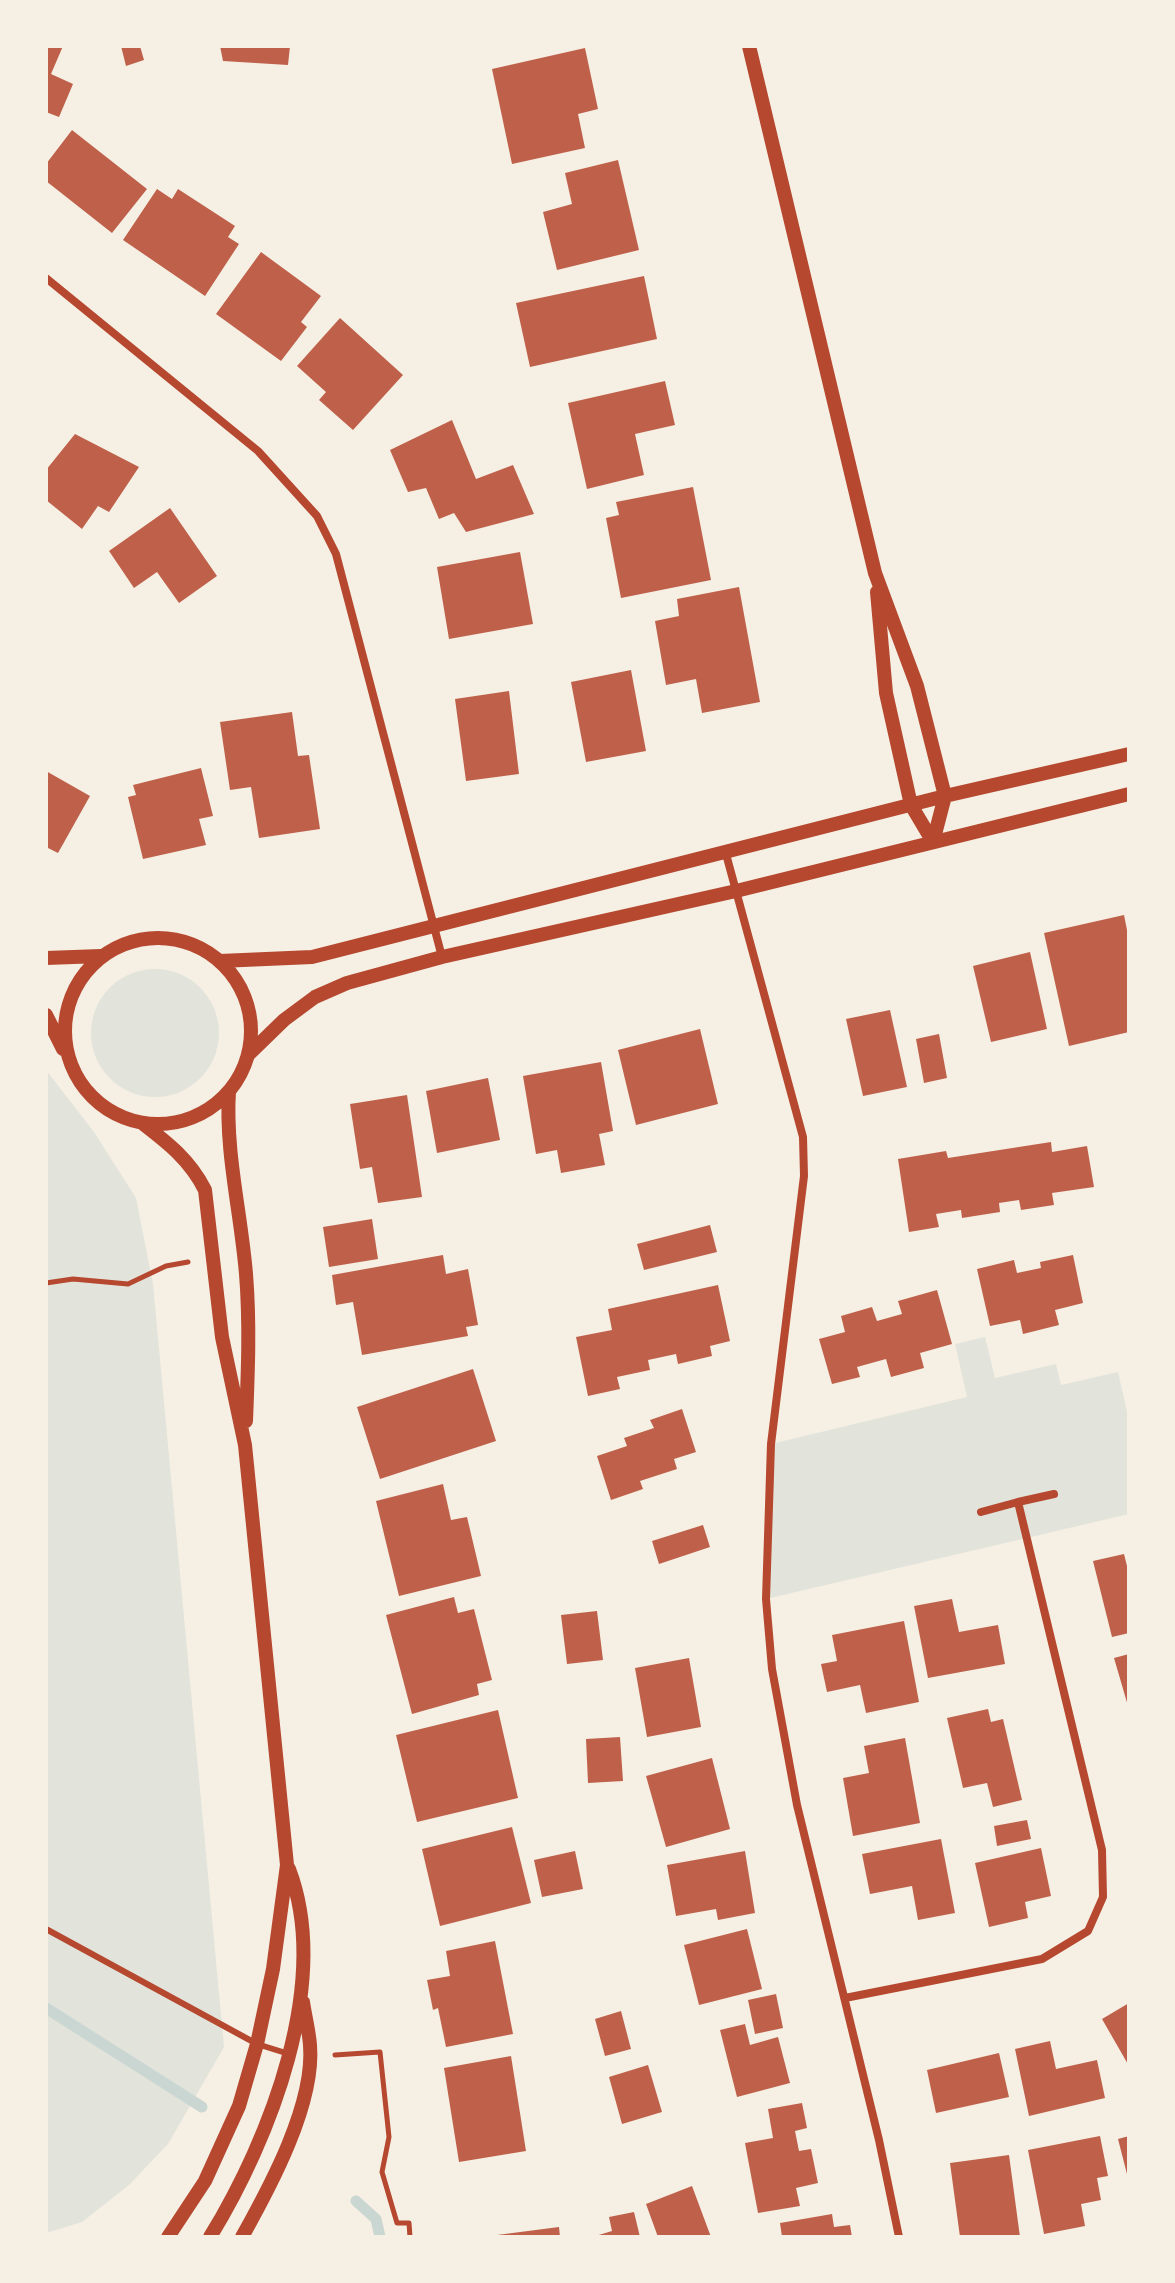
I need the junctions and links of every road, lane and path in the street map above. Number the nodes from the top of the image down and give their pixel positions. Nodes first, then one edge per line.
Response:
1 (749, 46) edge
2 (46, 278) edge
3 (875, 573) junction
4 (1129, 754) edge
5 (1129, 794) edge
6 (945, 796) junction
7 (911, 805) junction
8 (933, 842) junction
9 (726, 854) junction
10 (736, 891) junction
11 (435, 927) junction
12 (101, 956) junction
13 (442, 957) junction
14 (46, 958) edge
15 (220, 961) junction
16 (46, 1015) edge
17 (248, 1055) junction
18 (67, 1056) junction
19 (229, 1091) junction
20 (142, 1123) junction
21 (211, 1259) junction
22 (46, 1283) edge
23 (245, 1445) junction
24 (1054, 1494) dead end
25 (1018, 1502) junction
26 (981, 1512) dead end
27 (287, 1865) junction
28 (46, 1929) edge
29 (300, 1990) junction
30 (845, 1998) junction
31 (257, 2044) junction
32 (289, 2054) junction
33 (310, 2056) junction
34 (168, 2237) edge
35 (210, 2237) edge
36 (242, 2237) edge
37 (410, 2237) edge
38 (899, 2237) edge

1 - 3 street
2 - 11 street
3 - 6 street
3 - 7 street
4 - 6 street
5 - 8 street
6 - 7 street
6 - 8 street
7 - 8 street
7 - 9 street
8 - 10 street
9 - 10 street
9 - 11 street
10 - 13 street
10 - 30 street
11 - 13 street
11 - 15 street
12 - 14 street
12 - 15 street
12 - 18 street
13 - 17 street
15 - 17 street
16 - 18 street
17 - 19 street
18 - 20 street
19 - 20 street
19 - 23 street
20 - 21 street
21 - 22 path
21 - 23 street
23 - 27 street
24 - 25 street
25 - 26 street
25 - 30 street
27 - 29 street
27 - 31 street
28 - 31 lane
29 - 32 street
29 - 33 street
30 - 38 street
31 - 32 lane
31 - 34 street
32 - 35 street
33 - 36 street
33 - 37 path

